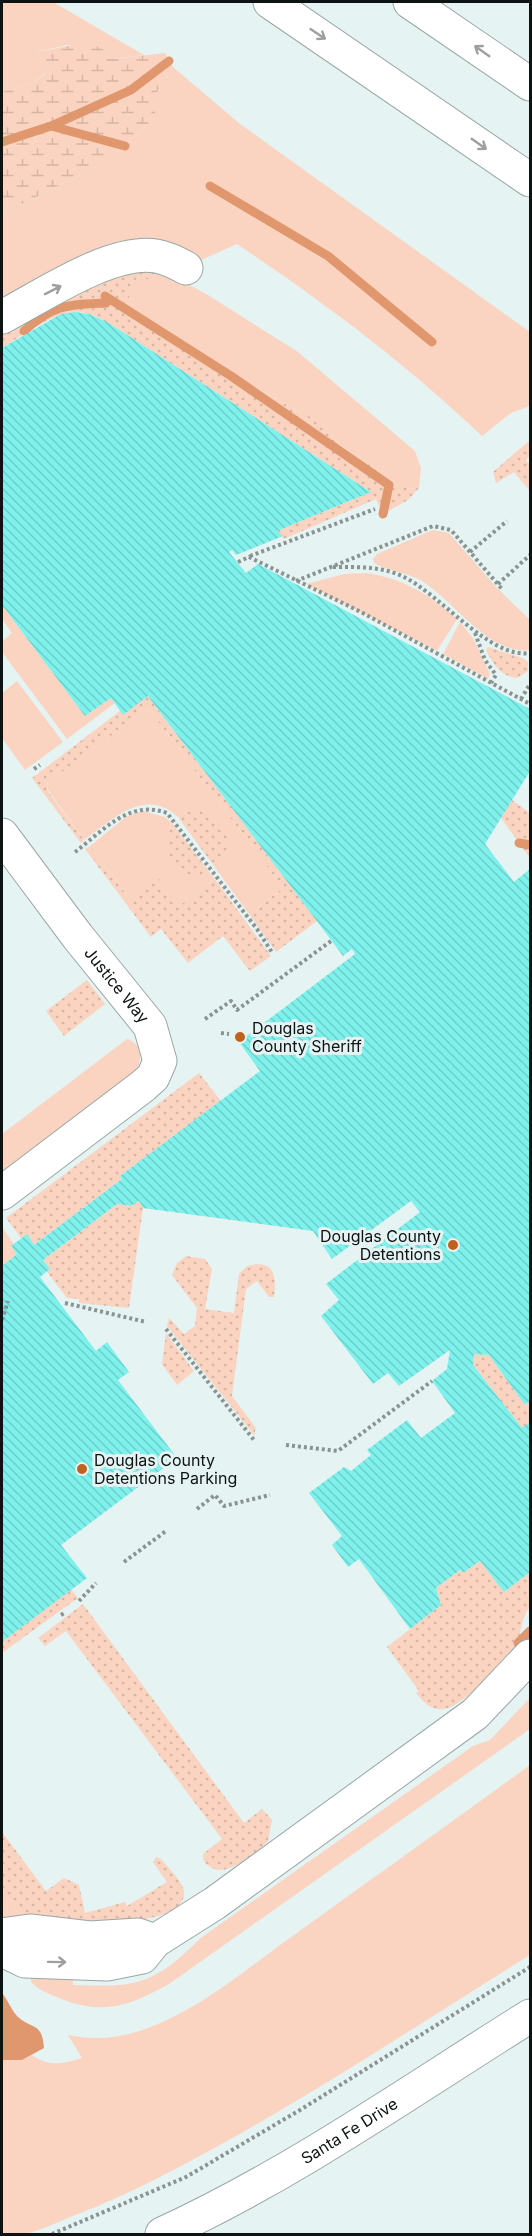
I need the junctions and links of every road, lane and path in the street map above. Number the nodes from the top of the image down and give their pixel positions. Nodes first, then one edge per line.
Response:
1 (270, 2) edge
2 (410, 2) edge
3 (531, 84) edge
4 (531, 180) edge
5 (186, 268) dead end
6 (2, 317) edge
7 (375, 509) dead end
8 (507, 521) dead end
9 (470, 552) junction
10 (531, 555) edge
11 (249, 557) junction
12 (238, 562) dead end
13 (329, 567) junction
14 (296, 581) junction
15 (498, 584) junction
16 (502, 589) dead end
17 (474, 630) junction
18 (531, 653) edge
19 (491, 683) junction
20 (531, 684) edge
21 (521, 699) junction
22 (531, 704) edge
23 (40, 765) dead end
24 (34, 769) dead end
25 (2, 835) edge
26 (75, 852) dead end
27 (331, 941) dead end
28 (273, 954) dead end
29 (206, 1019) dead end
30 (221, 1033) dead end
31 (229, 1034) dead end
32 (2, 1192) edge
33 (8, 1301) dead end
34 (65, 1303) dead end
35 (2, 1320) edge
36 (146, 1322) dead end
37 (166, 1329) dead end
38 (432, 1381) dead end
39 (254, 1440) dead end
40 (286, 1444) dead end
41 (211, 1490) dead end
42 (215, 1495) junction
43 (270, 1495) dead end
44 (197, 1509) dead end
45 (166, 1531) dead end
46 (124, 1562) dead end
47 (96, 1583) dead end
48 (80, 1602) dead end
49 (531, 1656) edge
50 (2, 1935) edge
51 (154, 1941) junction
52 (2, 1950) edge
53 (531, 1967) edge
54 (531, 2016) edge
55 (52, 2235) edge
56 (162, 2235) edge

1 -> 4 main road
3 -> 2 main road
6 -> 5 main road
7 - 11 path
8 - 9 path
9 - 13 path
9 - 15 path
10 - 15 path
11 - 12 path
11 - 14 path
13 - 14 path
13 - 17 path
14 - 19 path
15 - 16 path
17 - 18 path
17 - 19 path
19 - 21 path
20 - 21 path
21 - 22 path
23 - 24 path
25 - 32 main road, Justice Way
26 - 28 path
27 - 29 path
30 - 31 path
33 - 35 path
34 - 36 path
37 - 39 path
38 - 40 path
41 - 42 path
42 - 43 path
42 - 44 path
45 - 46 path
47 - 48 path
49 - 51 main road
50 - 51 main road
52 -> 51 main road
53 - 55 path
54 - 56 main road, Santa Fe Drive

